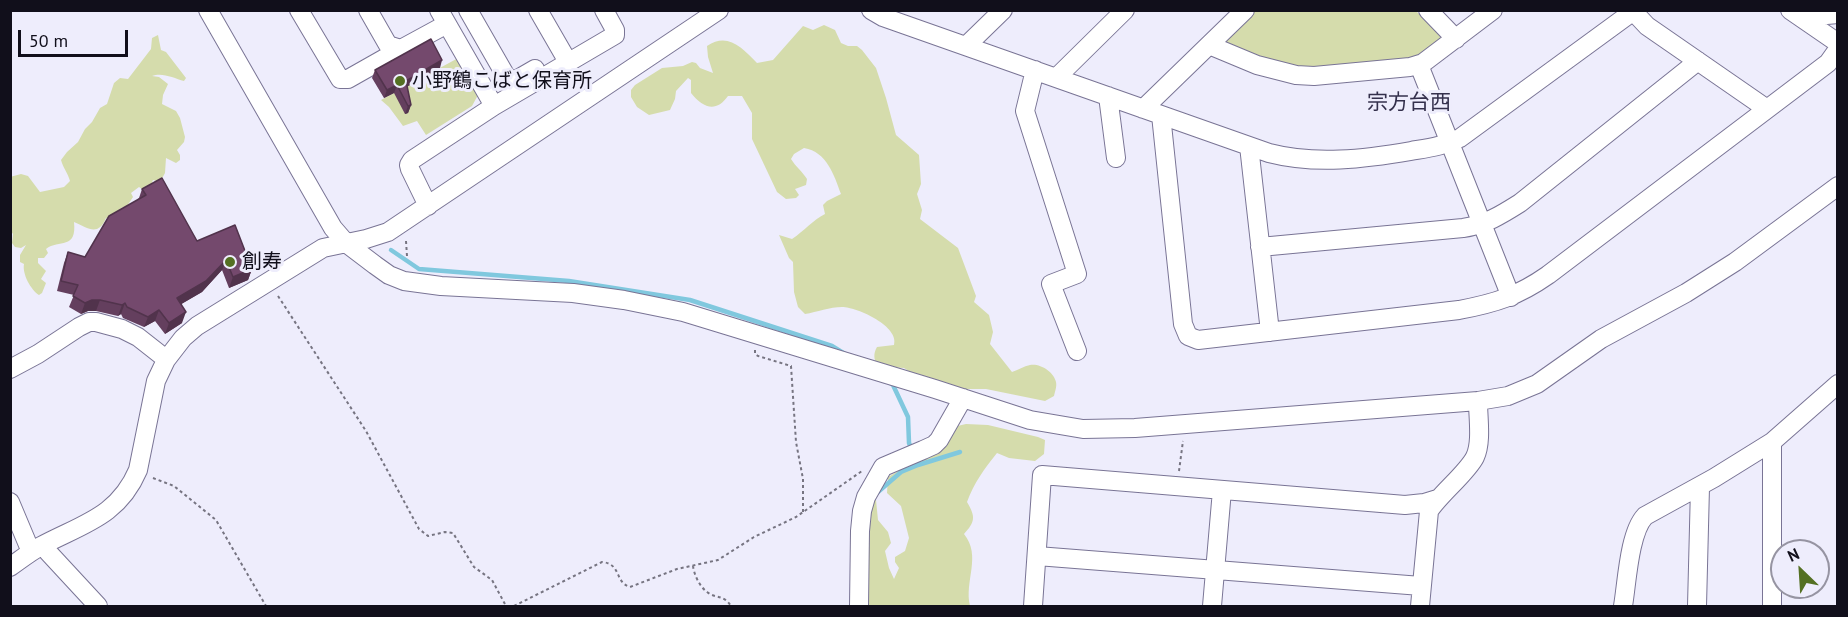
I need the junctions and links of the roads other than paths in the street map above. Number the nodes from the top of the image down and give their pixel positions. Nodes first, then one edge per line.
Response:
1 (208, 10) edge
2 (299, 10) edge
3 (368, 10) edge
4 (468, 10) edge
5 (538, 10) edge
6 (604, 10) edge
7 (719, 10) edge
8 (1003, 10) edge
9 (1125, 10) edge
10 (1245, 10) edge
11 (1428, 10) edge
12 (1493, 10) edge
13 (1792, 10) edge
14 (1633, 11) edge
15 (875, 12) edge
16 (1838, 14) edge
17 (443, 17) edge
18 (1456, 39) junction
19 (1838, 42) edge
20 (1209, 45) junction
21 (966, 46) junction
22 (401, 49) junction
23 (1838, 49) edge
24 (566, 57) junction
25 (1698, 61) junction
26 (1419, 65) junction
27 (1035, 70) junction
28 (1056, 78) junction
29 (1108, 96) junction
30 (495, 106) junction
31 (1143, 109) junction
32 (1767, 109) junction
33 (1161, 115) junction
34 (1450, 143) junction
35 (1248, 146) junction
36 (1116, 158) dead end
37 (1838, 186) edge
38 (428, 206) junction
39 (1482, 225) junction
40 (346, 243) junction
41 (1260, 247) junction
42 (1511, 297) junction
43 (1270, 332) junction
44 (1077, 351) dead end
45 (166, 359) junction
46 (10, 369) edge
47 (1838, 384) edge
48 (963, 398) junction
49 (1478, 401) junction
50 (1772, 442) junction
51 (1700, 487) junction
52 (1222, 490) junction
53 (1437, 499) junction
54 (10, 502) edge
55 (40, 552) junction
56 (1037, 556) junction
57 (10, 567) edge
58 (1215, 570) junction
59 (1421, 586) junction
60 (98, 606) edge
61 (859, 606) edge
62 (1033, 606) edge
63 (1212, 606) edge
64 (1420, 606) edge
65 (1623, 606) edge
66 (1697, 606) edge
67 (1772, 606) edge

1 - 40 street
2 - 22 street
3 - 22 street
4 - 24 street
5 - 24 street
6 - 24 street
7 - 38 street
8 - 21 street
9 - 28 street
10 - 20 street
11 - 18 street
12 - 18 street
13 - 16 street
13 - 19 street
14 - 25 street
14 - 34 street
15 - 21 street
17 - 22 street
17 - 30 street
18 - 26 street
20 - 26 street
20 - 31 street
21 - 27 street
23 - 32 street
24 - 30 street
25 - 32 street
25 - 39 street
26 - 34 street
27 - 28 street
27 - 44 street
28 - 29 street
29 - 31 street
29 - 36 street
30 - 38 street
31 - 33 street
32 - 42 street
33 - 35 street
33 - 43 street
34 - 35 street
34 - 39 street
35 - 41 street
37 - 49 street
38 - 40 street
39 - 41 street
39 - 42 street
40 - 45 street
40 - 48 street
41 - 43 street
42 - 43 street
45 - 46 street
45 - 55 street
47 - 50 street
48 - 49 street
48 - 61 street
49 - 53 street
50 - 51 street
50 - 67 street
51 - 65 street
51 - 66 street
52 - 53 street
52 - 56 street
52 - 58 street
53 - 59 street
54 - 55 street
55 - 57 street
55 - 60 street
56 - 58 street
56 - 62 street
58 - 59 street
58 - 63 street
59 - 64 street

